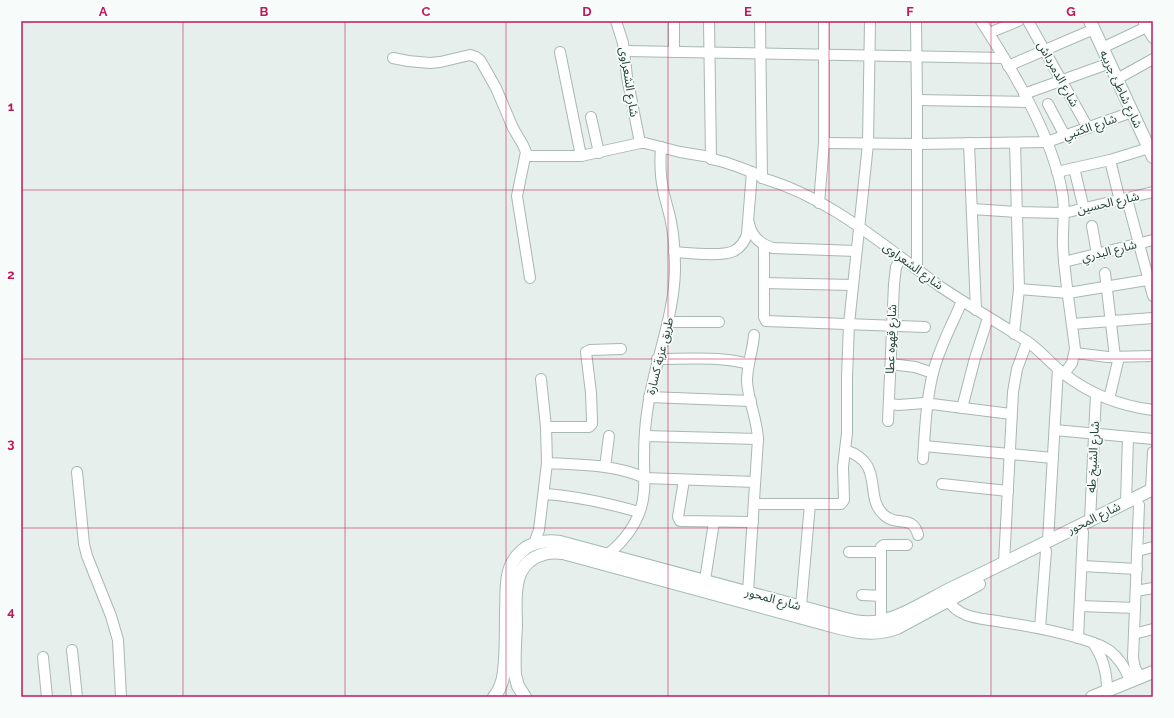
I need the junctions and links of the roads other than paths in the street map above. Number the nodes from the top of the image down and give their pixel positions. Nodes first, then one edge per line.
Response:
1 (616, 21) edge
2 (674, 21) edge
3 (710, 21) edge
4 (760, 21) edge
5 (824, 21) edge
6 (870, 21) edge
7 (916, 21) edge
8 (981, 21) edge
9 (1018, 21) edge
10 (1028, 21) edge
11 (1147, 24) edge
12 (1092, 25) edge
13 (989, 33) junction
14 (1153, 38) edge
15 (1102, 48) junction
16 (1045, 50) junction
17 (625, 51) junction
18 (560, 52) dead end
19 (674, 52) junction
20 (710, 52) junction
21 (760, 54) junction
22 (823, 55) junction
23 (869, 56) junction
24 (916, 56) junction
25 (393, 58) dead end
26 (1153, 59) edge
27 (1006, 62) junction
28 (1110, 63) junction
29 (1117, 79) junction
30 (1061, 81) junction
31 (1026, 98) junction
32 (917, 100) junction
33 (1048, 104) dead end
34 (1132, 112) junction
35 (591, 117) dead end
36 (1088, 128) junction
37 (1065, 136) junction
38 (1047, 142) junction
39 (640, 143) junction
40 (824, 143) junction
41 (1014, 143) junction
42 (868, 144) junction
43 (917, 144) junction
44 (969, 144) junction
45 (661, 147) junction
46 (1152, 150) edge
47 (599, 153) junction
48 (526, 156) junction
49 (581, 156) junction
50 (711, 159) junction
51 (1110, 160) junction
52 (1074, 168) junction
53 (752, 172) junction
54 (1057, 172) junction
55 (762, 178) junction
56 (1153, 192) edge
57 (1124, 200) junction
58 (820, 204) junction
59 (972, 209) junction
60 (1084, 209) junction
61 (1017, 212) junction
62 (1064, 213) junction
63 (749, 222) junction
64 (1092, 226) dead end
65 (860, 227) junction
66 (1153, 240) edge
67 (1140, 244) junction
68 (764, 245) junction
69 (856, 251) junction
70 (674, 252) junction
71 (1097, 254) junction
72 (901, 258) junction
73 (1064, 262) junction
74 (916, 269) junction
75 (1105, 273) dead end
76 (530, 278) dead end
77 (1151, 279) edge
78 (764, 284) junction
79 (852, 284) junction
80 (1107, 287) junction
81 (1019, 289) junction
82 (1068, 294) junction
83 (1153, 296) edge
84 (962, 301) junction
85 (976, 310) junction
86 (988, 318) junction
87 (1153, 318) edge
88 (1111, 321) junction
89 (668, 322) junction
90 (719, 322) dead end
91 (849, 324) junction
92 (1072, 324) junction
93 (892, 326) junction
94 (925, 327) dead end
95 (1014, 334) junction
96 (754, 335) dead end
97 (1027, 342) junction
98 (621, 350) dead end
99 (1075, 353) junction
100 (1153, 356) edge
101 (1117, 357) junction
102 (657, 359) junction
103 (749, 364) junction
104 (890, 364) junction
105 (1061, 371) junction
106 (933, 373) junction
107 (541, 379) dead end
108 (1096, 394) junction
109 (649, 397) junction
110 (1109, 399) junction
111 (751, 401) junction
112 (889, 404) junction
113 (928, 404) junction
114 (962, 408) junction
115 (1153, 410) edge
116 (1011, 414) junction
117 (888, 421) dead end
118 (546, 427) junction
119 (1055, 430) junction
120 (1094, 434) junction
121 (609, 436) dead end
122 (645, 436) junction
123 (1128, 437) junction
124 (758, 439) junction
125 (1153, 439) edge
126 (924, 446) junction
127 (845, 450) junction
128 (1153, 452) edge
129 (1009, 454) junction
130 (1053, 458) junction
131 (923, 460) dead end
132 (546, 463) junction
133 (605, 467) junction
134 (77, 472) dead end
135 (645, 478) junction
136 (684, 480) junction
137 (755, 482) junction
138 (942, 484) dead end
139 (1008, 491) junction
140 (1152, 492) edge
141 (544, 494) junction
142 (1126, 503) junction
143 (754, 504) junction
144 (810, 504) junction
145 (1139, 505) junction
146 (639, 512) junction
147 (1090, 521) junction
148 (714, 522) junction
149 (753, 522) junction
150 (1083, 532) junction
151 (918, 535) dead end
152 (534, 544) junction
153 (907, 545) dead end
154 (1047, 546) junction
155 (1153, 547) edge
156 (1137, 551) junction
157 (849, 552) dead end
158 (880, 552) junction
159 (608, 554) junction
160 (1004, 562) junction
161 (1082, 566) junction
162 (1136, 569) junction
163 (705, 580) junction
164 (1153, 588) edge
165 (1136, 590) junction
166 (748, 592) junction
167 (862, 595) dead end
168 (881, 596) junction
169 (948, 600) junction
170 (801, 606) junction
171 (1080, 606) junction
172 (1135, 608) junction
173 (822, 618) junction
174 (881, 621) junction
175 (1040, 628) junction
176 (1153, 629) edge
177 (1134, 634) junction
178 (1078, 638) junction
179 (1093, 643) junction
180 (72, 650) dead end
181 (43, 657) dead end
182 (1153, 672) edge
183 (510, 675) junction
184 (1135, 679) junction
185 (1107, 690) junction
186 (47, 697) edge
187 (77, 697) edge
188 (121, 697) edge
189 (494, 697) edge
190 (525, 697) edge
191 (1092, 697) edge

1 - 17 street, شارع الشعراوى
2 - 19 street
3 - 20 street
4 - 21 street
5 - 22 street
6 - 23 street
7 - 24 street
8 - 13 street
9 - 13 street
10 - 16 street, شارع الدمرداش
11 - 14 street
11 - 15 street
12 - 15 street, شارع شاطئ جريبه
12 - 16 street
13 - 27 street
15 - 28 street, شارع شاطئ جريبه
16 - 27 street
16 - 30 street, شارع الدمرداش
17 - 19 street
17 - 39 street, شارع الشعراوى
18 - 49 street
19 - 20 street
20 - 21 street
20 - 50 street
21 - 22 street
21 - 55 street
22 - 23 street
22 - 40 street
23 - 24 street
23 - 42 street
24 - 27 street
24 - 32 street
25 - 48 street
26 - 29 street
27 - 31 street
28 - 29 street, شارع شاطئ جريبه
28 - 30 street
29 - 34 street, شارع شاطئ جريبه
30 - 31 street
30 - 36 street, شارع الدمرداش
31 - 32 street
31 - 38 street
32 - 43 street
33 - 37 street
34 - 36 street, شارع الكتبي
34 - 46 street, شارع شاطئ جريبه
35 - 47 street
36 - 37 street, شارع الكتبي
37 - 38 street, شارع الكتبي
38 - 41 street, شارع الكتبي
38 - 54 street
39 - 45 street, شارع الشعراوى
39 - 47 street
40 - 42 street, شارع الكتبي
40 - 58 street
41 - 44 street, شارع الكتبي
41 - 61 street
42 - 43 street, شارع الكتبي
42 - 65 street
43 - 44 street, شارع الكتبي
43 - 74 street
44 - 59 street
45 - 50 street, شارع الشعراوى
45 - 70 street, طريق عزبة كسارة
46 - 51 street
47 - 49 street
48 - 49 street
48 - 76 street
50 - 53 street, شارع الشعراوى
51 - 52 street
51 - 57 street
52 - 54 street
52 - 60 street
53 - 55 street, شارع الشعراوى
53 - 63 street
54 - 62 street
55 - 58 street, شارع الشعراوى
56 - 57 street, شارع الحسين
57 - 60 street, شارع الحسين
57 - 67 street
58 - 65 street, شارع الشعراوى
59 - 61 street, شارع الحسين
59 - 85 street
60 - 62 street, شارع الحسين
61 - 62 street, شارع الحسين
61 - 81 street
62 - 73 street
63 - 68 street
63 - 70 street
64 - 71 street
65 - 69 street
65 - 72 street, شارع الشعراوى
66 - 67 street, شارع البدري
67 - 71 street, شارع البدري
67 - 77 street
68 - 69 street
68 - 78 street
69 - 79 street
70 - 89 street, طريق عزبة كسارة
71 - 73 street, شارع البدري
72 - 74 street, شارع الشعراوى
72 - 93 street, شارع قهوه عطا
73 - 82 street
74 - 84 street, شارع الشعراوى
75 - 80 street
77 - 80 street
77 - 83 street
78 - 79 street
78 - 91 street
79 - 91 street
80 - 82 street
80 - 88 street
81 - 82 street
81 - 95 street
82 - 92 street
84 - 85 street, شارع الشعراوى
84 - 106 street
85 - 86 street, شارع الشعراوى
86 - 95 street, شارع الشعراوى
86 - 114 street
87 - 88 street
88 - 92 street
88 - 101 street
89 - 90 street
89 - 102 street, طريق عزبة كسارة
91 - 93 street
91 - 127 street
92 - 99 street
93 - 94 street
93 - 104 street, شارع قهوه عطا
95 - 97 street, شارع الشعراوى
96 - 103 street
97 - 105 street, شارع الشعراوى
97 - 116 street
98 - 118 street
99 - 101 street
99 - 105 street
100 - 101 street
101 - 110 street
102 - 103 street
102 - 109 street, طريق عزبة كسارة
103 - 111 street
104 - 106 street
104 - 112 street, شارع قهوه عطا
105 - 108 street, شارع الشعراوى
105 - 119 street
106 - 113 street
107 - 118 street
108 - 110 street, شارع الشعراوى
108 - 120 street, شارع الشيخ طه
109 - 111 street
109 - 122 street, طريق عزبة كسارة
110 - 115 street, شارع الشعراوى
111 - 124 street
112 - 113 street
112 - 117 street, شارع قهوه عطا
113 - 114 street
113 - 126 street
114 - 116 street
116 - 129 street
118 - 132 street
119 - 120 street
119 - 130 street
120 - 123 street
120 - 147 street, شارع الشيخ طه
121 - 133 street
122 - 124 street
122 - 135 street, طريق عزبة كسارة
123 - 125 street
123 - 142 street
124 - 137 street
126 - 129 street
126 - 131 street
127 - 144 street
127 - 151 street
128 - 140 street
129 - 130 street
129 - 139 street
130 - 154 street
132 - 133 street
132 - 141 street
133 - 135 street
134 - 188 street
135 - 136 street
135 - 146 street, طريق عزبة كسارة
136 - 137 street
136 - 148 street
137 - 143 street
138 - 139 street
139 - 160 street
140 - 142 street, شارع المحور
140 - 145 street, شارع المحور
141 - 146 street
141 - 152 street
142 - 147 street, شارع المحور
143 - 144 street
143 - 149 street
144 - 170 street
145 - 150 street, شارع المحور
145 - 156 street
146 - 159 street, طريق عزبة كسارة
147 - 154 street, شارع المحور
148 - 149 street
148 - 163 street
149 - 166 street
150 - 154 street, شارع المحور
150 - 161 street
152 - 159 street, شارع المحور
152 - 183 street, شارع المحور
153 - 158 street
154 - 160 street, شارع المحور
154 - 169 street, شارع المحور
154 - 175 street
155 - 156 street
156 - 162 street
157 - 158 street
158 - 168 street
159 - 163 street, شارع المحور
160 - 174 street, شارع المحور
161 - 162 street
161 - 171 street
162 - 165 street
163 - 166 street, شارع المحور
164 - 165 street
165 - 172 street
166 - 170 street, شارع المحور
167 - 168 street
168 - 174 street
169 - 173 street, شارع المحور
169 - 175 street
170 - 173 street, شارع المحور
171 - 172 street
171 - 178 street
172 - 177 street
173 - 174 street, شارع المحور
173 - 183 street, شارع المحور
175 - 178 street
176 - 177 street
177 - 184 street
178 - 179 street
179 - 184 street
179 - 185 street
180 - 187 street
181 - 186 street
182 - 184 street
183 - 189 street, شارع المحور
183 - 190 street, شارع المحور
184 - 185 street
185 - 191 street

